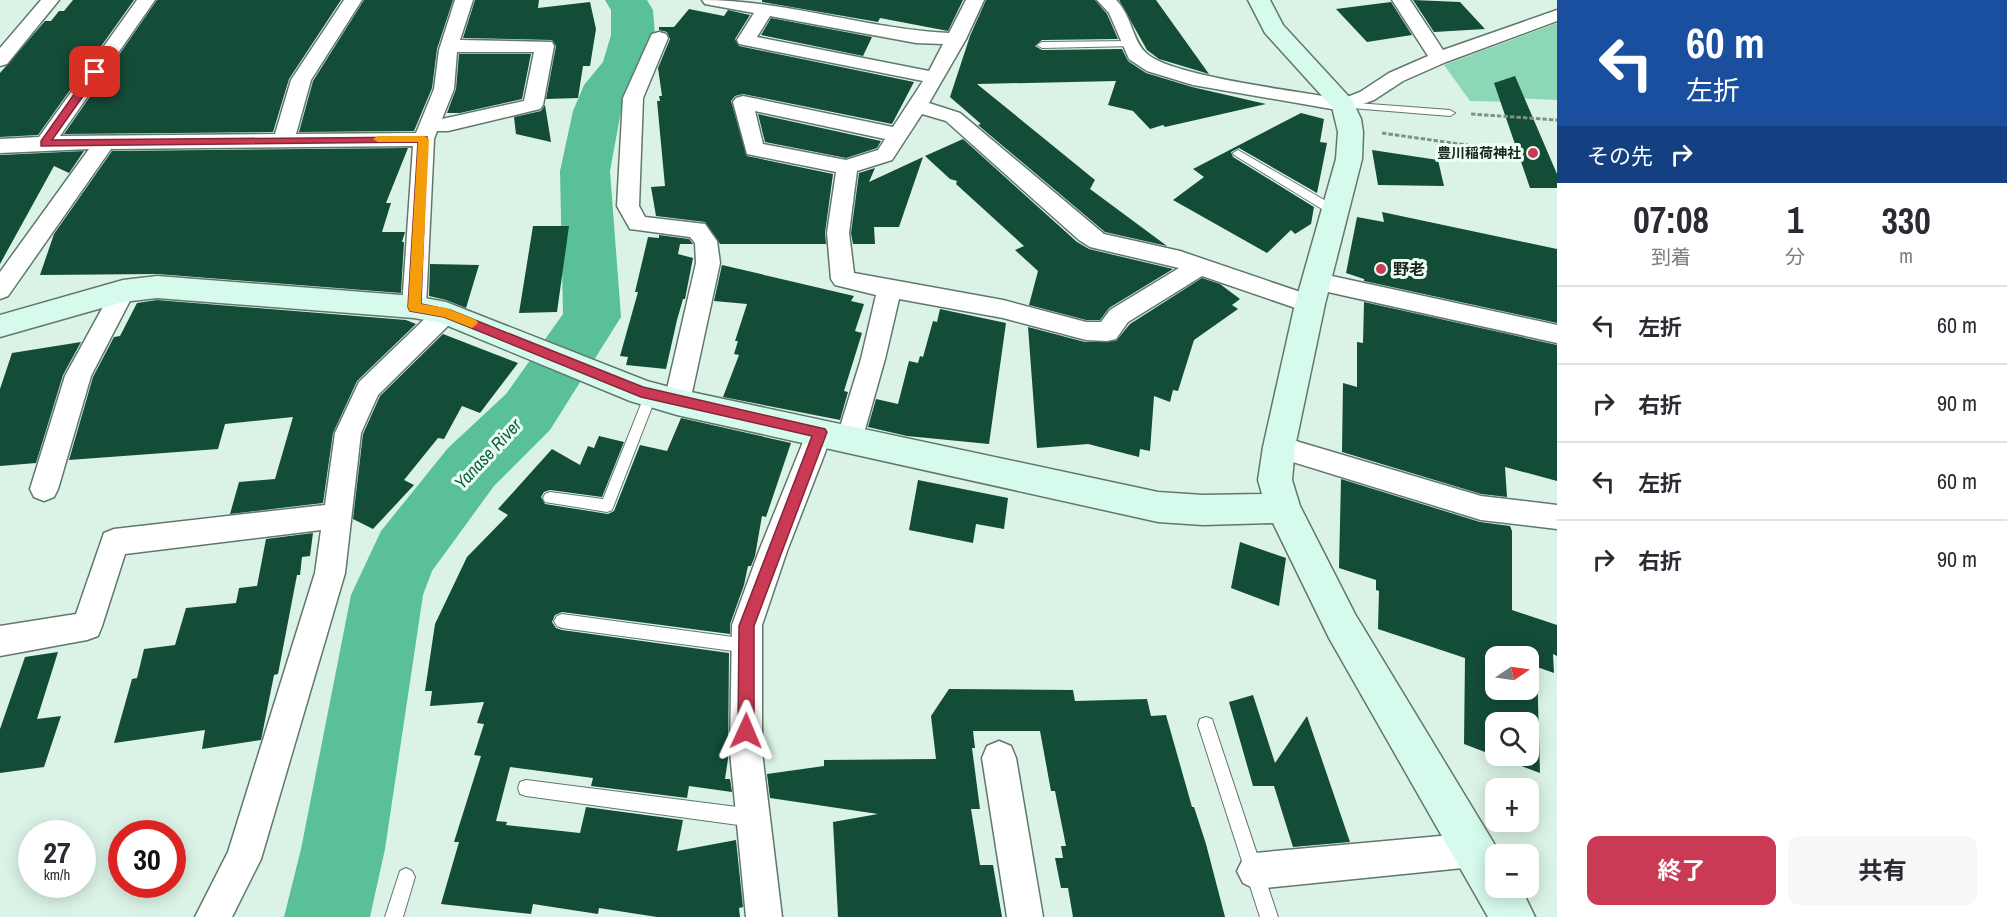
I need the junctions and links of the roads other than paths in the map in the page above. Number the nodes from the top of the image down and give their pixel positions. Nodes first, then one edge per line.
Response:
1 (50, 0) edge
2 (146, 0) edge
3 (353, 0) edge
4 (464, 0) edge
5 (711, 0) edge
6 (975, 0) edge
7 (1106, 0) edge
8 (1259, 0) edge
9 (1401, 0) edge
10 (765, 10) junction
11 (1557, 15) edge
12 (659, 38) dead end
13 (957, 39) junction
14 (1131, 44) junction
15 (1042, 45) dead end
16 (449, 46) junction
17 (1439, 58) junction
18 (0, 60) edge
19 (935, 78) junction
20 (918, 106) junction
21 (1450, 113) road end
22 (1347, 117) junction
23 (426, 132) junction
24 (898, 135) junction
25 (284, 140) junction
26 (105, 142) junction
27 (45, 143) junction
28 (0, 146) edge
29 (1238, 153) dead end
30 (848, 167) junction
31 (1334, 211) junction
32 (1199, 267) junction
33 (890, 289) junction
34 (0, 290) edge
35 (123, 291) junction
36 (1314, 293) junction
37 (414, 307) junction
38 (446, 313) junction
39 (0, 326) edge
40 (1557, 334) edge
41 (664, 398) junction
42 (834, 436) junction
43 (1279, 447) junction
44 (44, 489) dead end
45 (550, 498) dead end
46 (1283, 508) junction
47 (339, 516) junction
48 (1557, 517) edge
49 (562, 621) dead end
50 (0, 641) edge
51 (748, 646) junction
52 (1206, 725) dead end
53 (999, 758) dead end
54 (526, 788) dead end
55 (753, 818) junction
56 (1473, 850) junction
57 (1485, 870) edge
58 (1255, 872) junction
59 (406, 877) dead end
60 (1502, 898) edge
61 (213, 917) edge
62 (394, 917) edge
63 (764, 917) edge
64 (1025, 917) edge
65 (1269, 917) edge
66 (1513, 917) edge

1 - 18 street
2 - 27 street
3 - 25 street
4 - 16 street
5 - 10 street
6 - 13 street
7 - 14 street
8 - 22 street
9 - 17 street
10 - 13 street
10 - 19 street
11 - 17 street
12 - 41 street
13 - 19 street
14 - 15 lane
14 - 22 street
16 - 23 street
16 - 23 street
17 - 22 street
19 - 20 street
20 - 24 street
20 - 32 street
21 - 22 lane
22 - 31 street
23 - 25 street
23 - 37 street
24 - 30 street
24 - 30 street
25 - 26 street
26 - 27 street
26 - 34 street
27 - 28 street
29 - 31 lane
30 - 33 street
31 - 36 street
32 - 33 street
32 - 36 street
33 - 42 street
35 - 37 street
35 - 39 street
35 - 44 street
36 - 40 street
36 - 43 street
37 - 38 street
38 - 41 street
38 - 47 street
41 - 42 street
41 - 45 lane
42 - 46 street
42 - 51 street
43 - 46 street
43 - 48 street
46 - 56 street
47 - 50 street
47 - 61 street
49 - 51 lane
51 - 55 street
52 - 58 lane
53 - 64 street
54 - 55 lane
55 - 63 street
56 - 57 street
56 - 58 street
58 - 65 lane
59 - 62 lane
60 - 66 street

